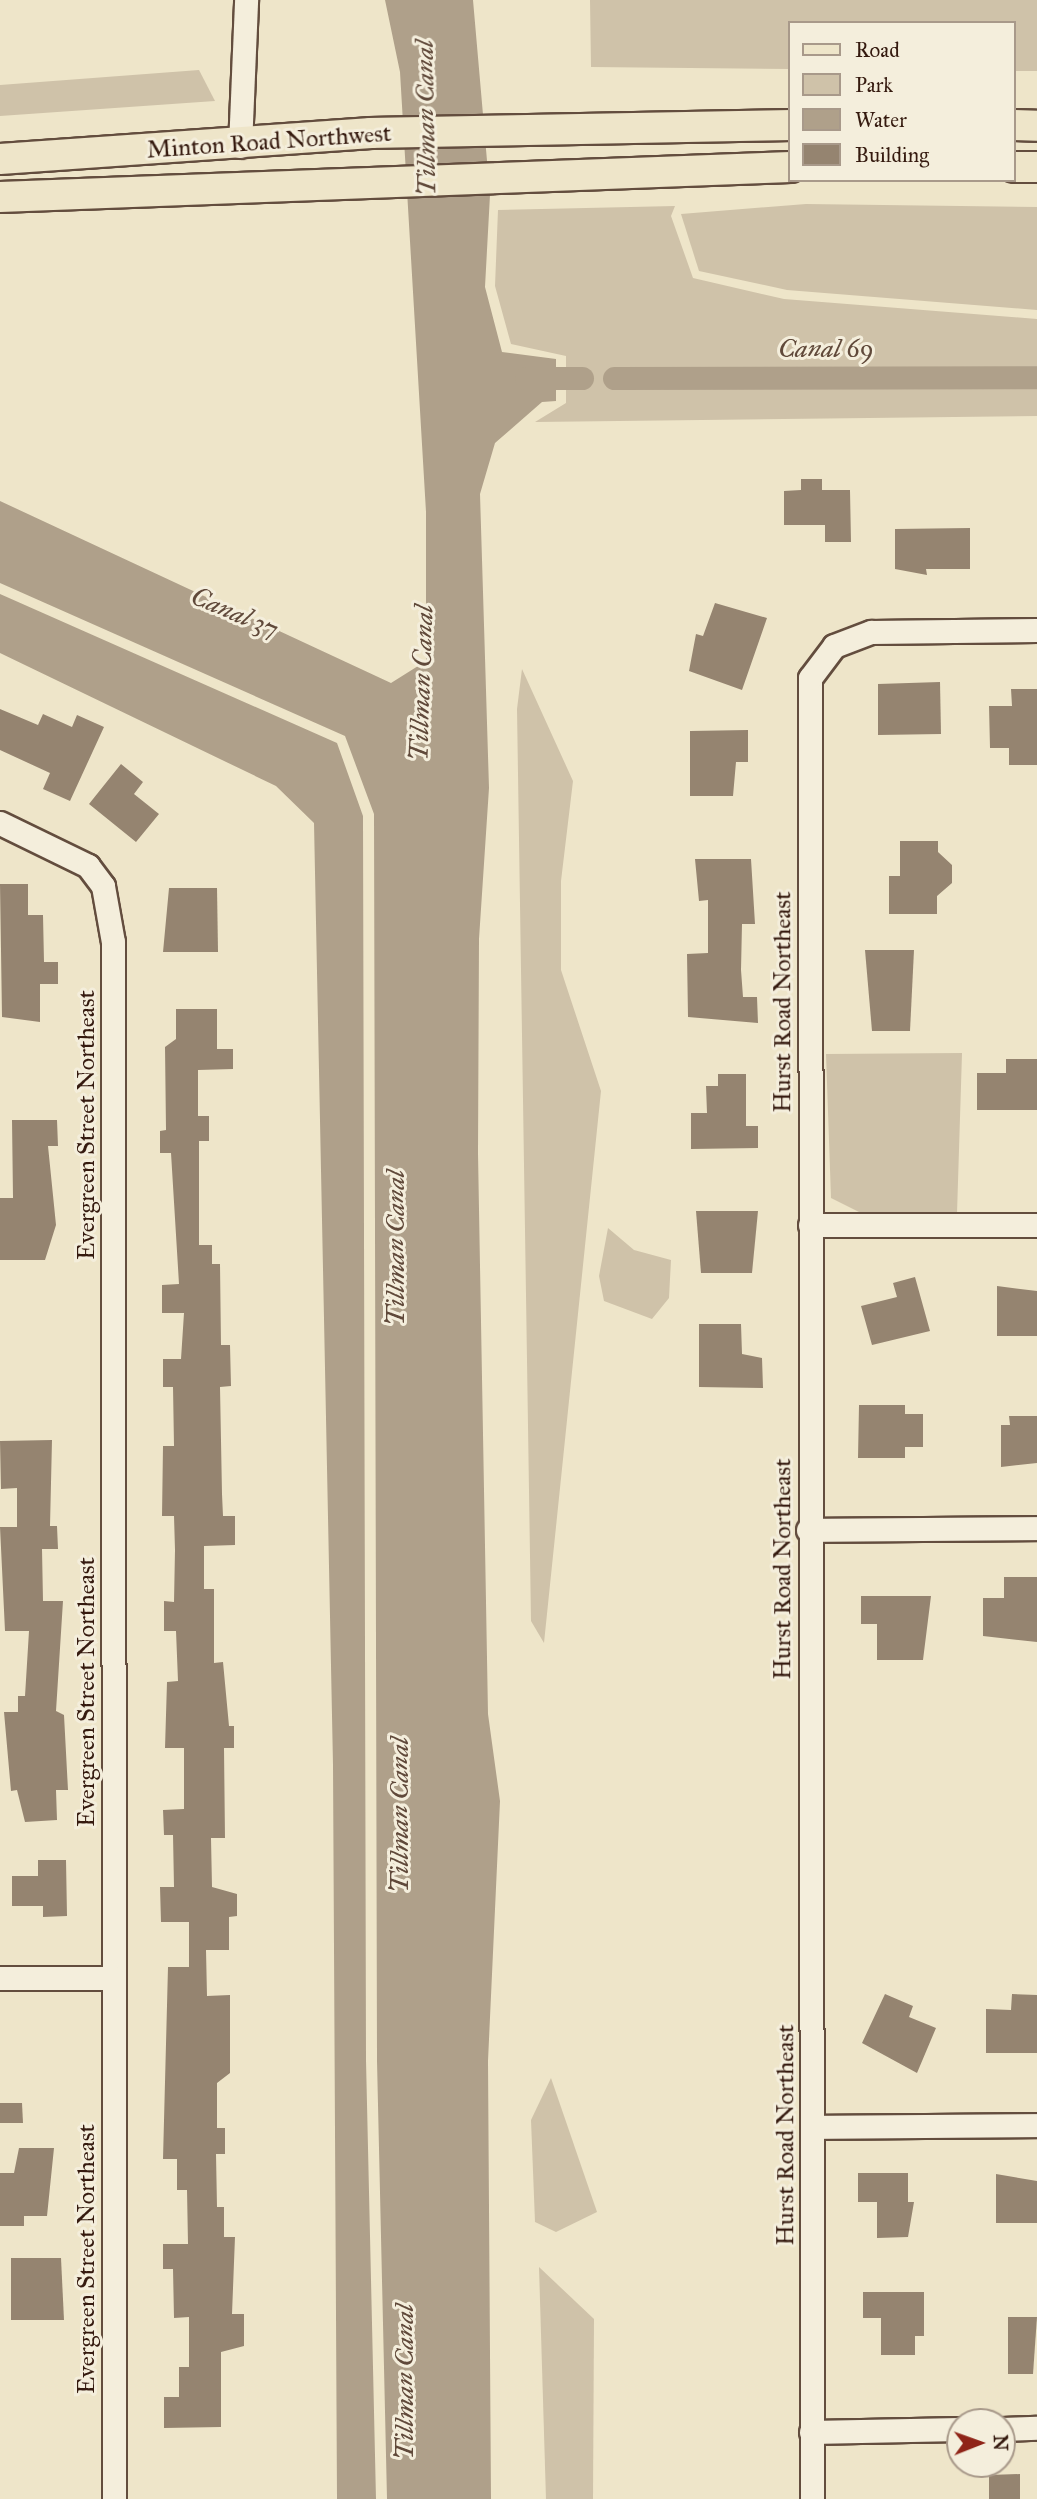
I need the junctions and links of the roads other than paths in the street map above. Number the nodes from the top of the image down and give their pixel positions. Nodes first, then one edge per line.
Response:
1 (246, 0) edge
2 (788, 125) edge
3 (1016, 125) edge
4 (1037, 126) edge
5 (240, 146) junction
6 (0, 159) edge
7 (788, 167) edge
8 (1016, 167) edge
9 (1037, 167) edge
10 (0, 197) edge
11 (1037, 630) edge
12 (0, 823) edge
13 (810, 1225) junction
14 (1037, 1225) edge
15 (1037, 1528) edge
16 (808, 1530) junction
17 (0, 1978) edge
18 (113, 1978) junction
19 (1037, 2126) edge
20 (813, 2127) junction
21 (1037, 2428) edge
22 (946, 2429) edge
23 (1016, 2429) edge
24 (811, 2432) junction
25 (114, 2499) edge
26 (812, 2499) edge

1 - 5 street
2 - 5 main road, Minton Road Northwest
3 - 4 main road
5 - 6 main road, Minton Road Northwest
7 - 10 main road, Minton Road Northwest
8 - 9 main road
11 - 13 street, Hurst Road Northeast
12 - 18 street, Evergreen Street Northeast
13 - 14 street
13 - 16 street, Hurst Road Northeast
15 - 16 street
16 - 20 street, Hurst Road Northeast
17 - 18 street
18 - 25 street, Evergreen Street Northeast
19 - 20 street
20 - 24 street, Hurst Road Northeast
21 - 23 street
22 - 24 street
24 - 26 street, Hurst Road Northeast

